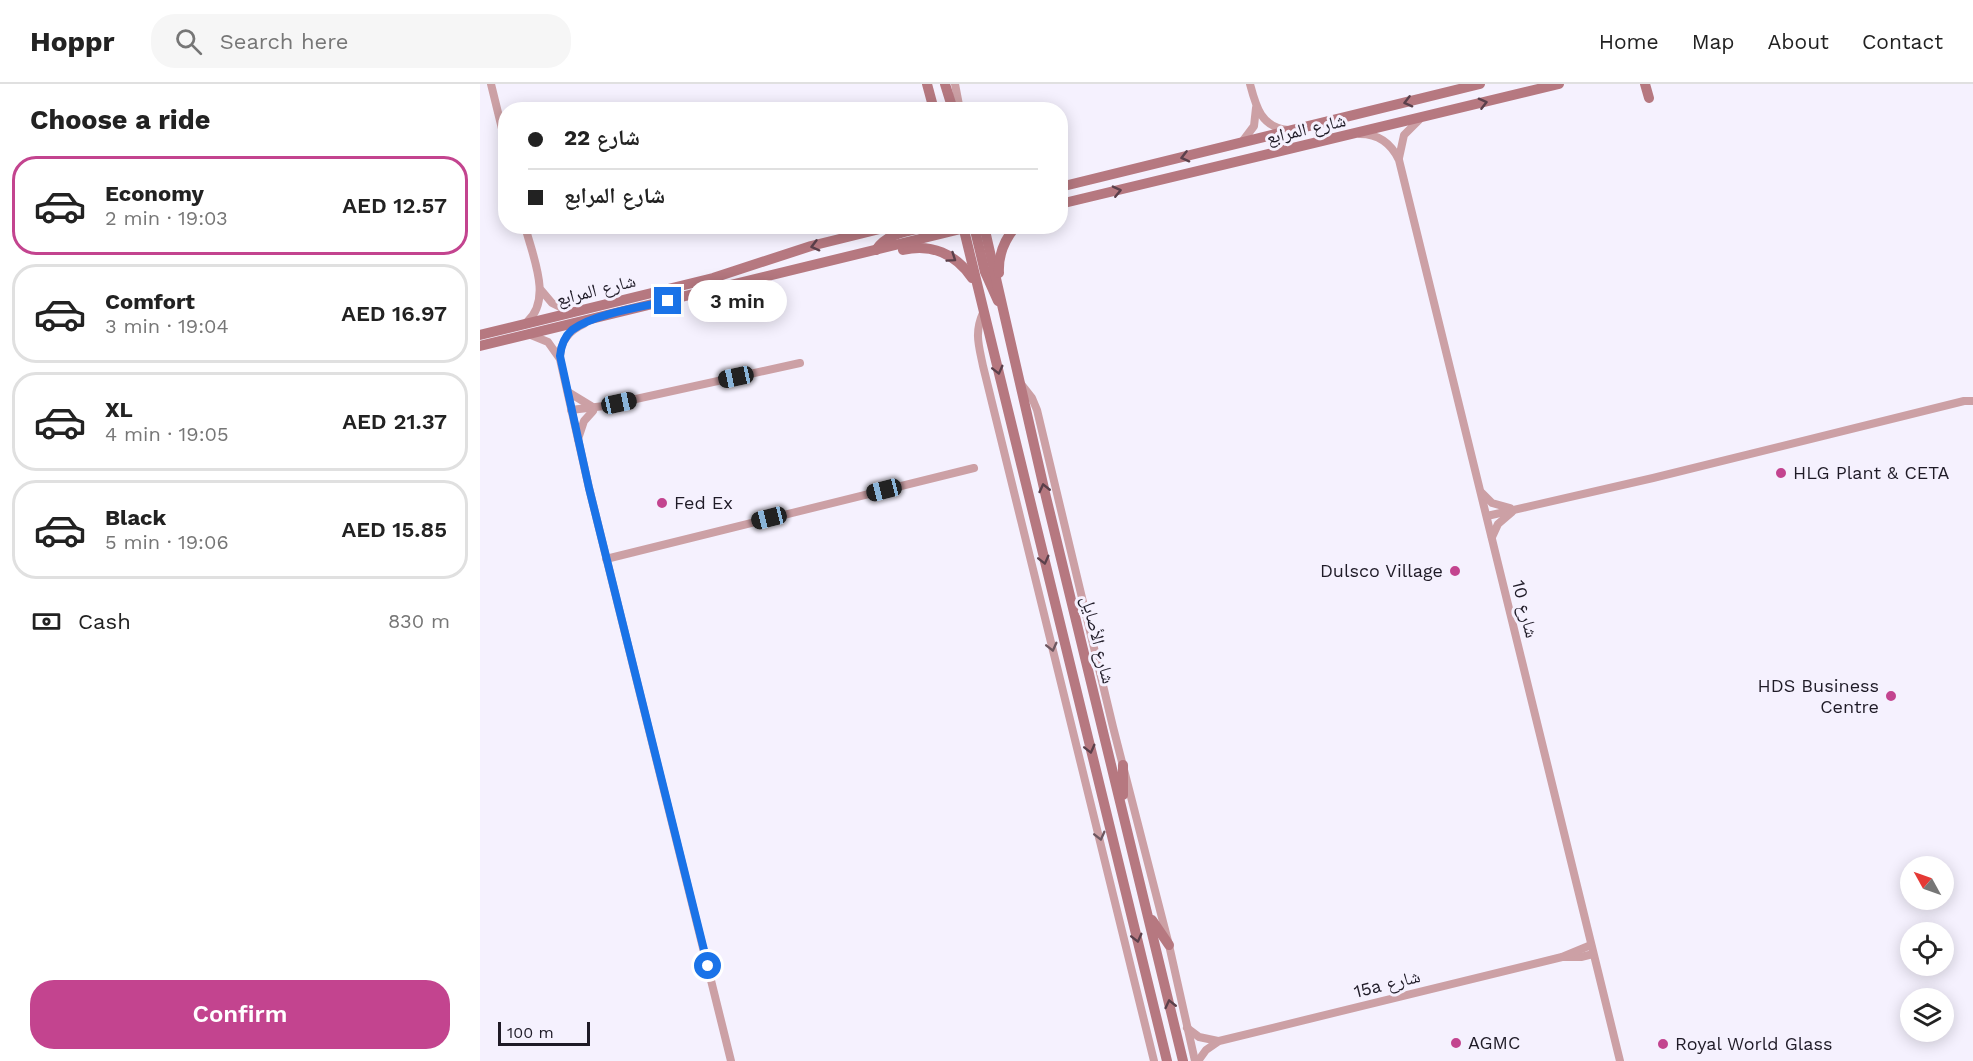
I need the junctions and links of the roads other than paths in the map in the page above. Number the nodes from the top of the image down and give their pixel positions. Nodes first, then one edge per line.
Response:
1 (491, 84) edge
2 (927, 84) edge
3 (945, 84) edge
4 (955, 84) edge
5 (1250, 84) edge
6 (1480, 84) edge
7 (1559, 84) edge
8 (1645, 84) edge
9 (1649, 99) dead end
10 (932, 102) edge
11 (951, 102) edge
12 (958, 102) edge
13 (1256, 106) junction
14 (498, 112) edge
15 (1422, 118) junction
16 (1293, 130) junction
17 (1359, 134) junction
18 (1242, 142) junction
19 (1400, 165) junction
20 (1068, 186) edge
21 (1068, 202) edge
22 (527, 234) edge
23 (860, 234) edge
24 (899, 234) edge
25 (939, 234) edge
26 (968, 234) edge
27 (970, 234) edge
28 (986, 234) edge
29 (1009, 234) edge
30 (876, 250) junction
31 (976, 286) junction
32 (541, 289) junction
33 (1004, 309) junction
34 (572, 313) junction
35 (983, 313) junction
36 (601, 317) junction
37 (525, 330) junction
38 (480, 335) edge
39 (480, 346) edge
40 (560, 360) junction
41 (800, 363) dead end
42 (1020, 383) junction
43 (567, 392) junction
44 (1973, 401) edge
45 (593, 409) junction
46 (572, 413) junction
47 (578, 440) junction
48 (974, 468) dead end
49 (1480, 492) junction
50 (1517, 509) junction
51 (1486, 516) junction
52 (1492, 538) junction
53 (606, 559) junction
54 (1123, 765) junction
55 (1122, 805) junction
56 (1149, 915) junction
57 (1169, 945) junction
58 (1592, 949) junction
59 (1187, 1028) junction
60 (1219, 1041) junction
61 (731, 1061) edge
62 (1154, 1061) edge
63 (1167, 1061) edge
64 (1184, 1061) edge
65 (1197, 1061) edge
66 (1620, 1061) edge

1 - 14 street
2 - 10 main road
3 - 11 main road
4 - 12 street
5 - 13 street
6 -> 16 main road, شارع المرابع
15 -> 7 main road, شارع المرابع
8 - 9 main road
13 - 16 street
13 - 18 street
15 - 17 main road, شارع المرابع
15 - 19 street, شارع 10
16 - 18 main road, شارع المرابع
17 - 19 street, شارع 10
21 -> 17 main road, شارع المرابع
18 -> 20 main road, شارع المرابع
19 - 49 street, شارع 10
22 - 32 street
23 -> 34 main road, شارع المرابع
24 - 30 main road
25 - 30 main road, شارع المرابع
26 - 31 main road, شارع الأصايل
27 - 33 main road
28 - 33 main road, شارع الأصايل
29 - 33 main road
30 -> 31 main road
30 - 36 main road, شارع المرابع
31 - 35 main road, شارع الأصايل
32 - 34 street
32 - 37 street
33 - 42 main road, شارع الأصايل
34 - 37 main road, شارع المرابع
35 -> 62 street
35 -> 63 main road, شارع الأصايل
36 - 37 main road, شارع المرابع
36 - 40 street
37 - 38 main road, شارع المرابع
37 - 39 main road, شارع المرابع
37 - 40 street
40 - 43 street
41 - 45 street
42 - 54 street
55 -> 42 main road, شارع الأصايل
43 - 45 street
43 - 46 street
44 - 50 street
45 - 46 street
45 - 47 street
46 - 47 street
47 - 53 street
48 - 53 street
49 - 50 street
49 - 51 street, شارع 10
50 - 51 street
50 - 52 street
51 - 52 street, شارع 10
52 - 58 street, شارع 10
53 - 61 street
54 - 55 main road
54 - 57 street
55 - 56 main road, شارع الأصايل
56 - 57 main road
64 -> 56 main road, شارع الأصايل
57 - 59 street
58 - 60 street, 15a شارع
58 - 66 street, شارع 10
59 - 60 street
59 - 65 street
60 - 65 street, 15a شارع

